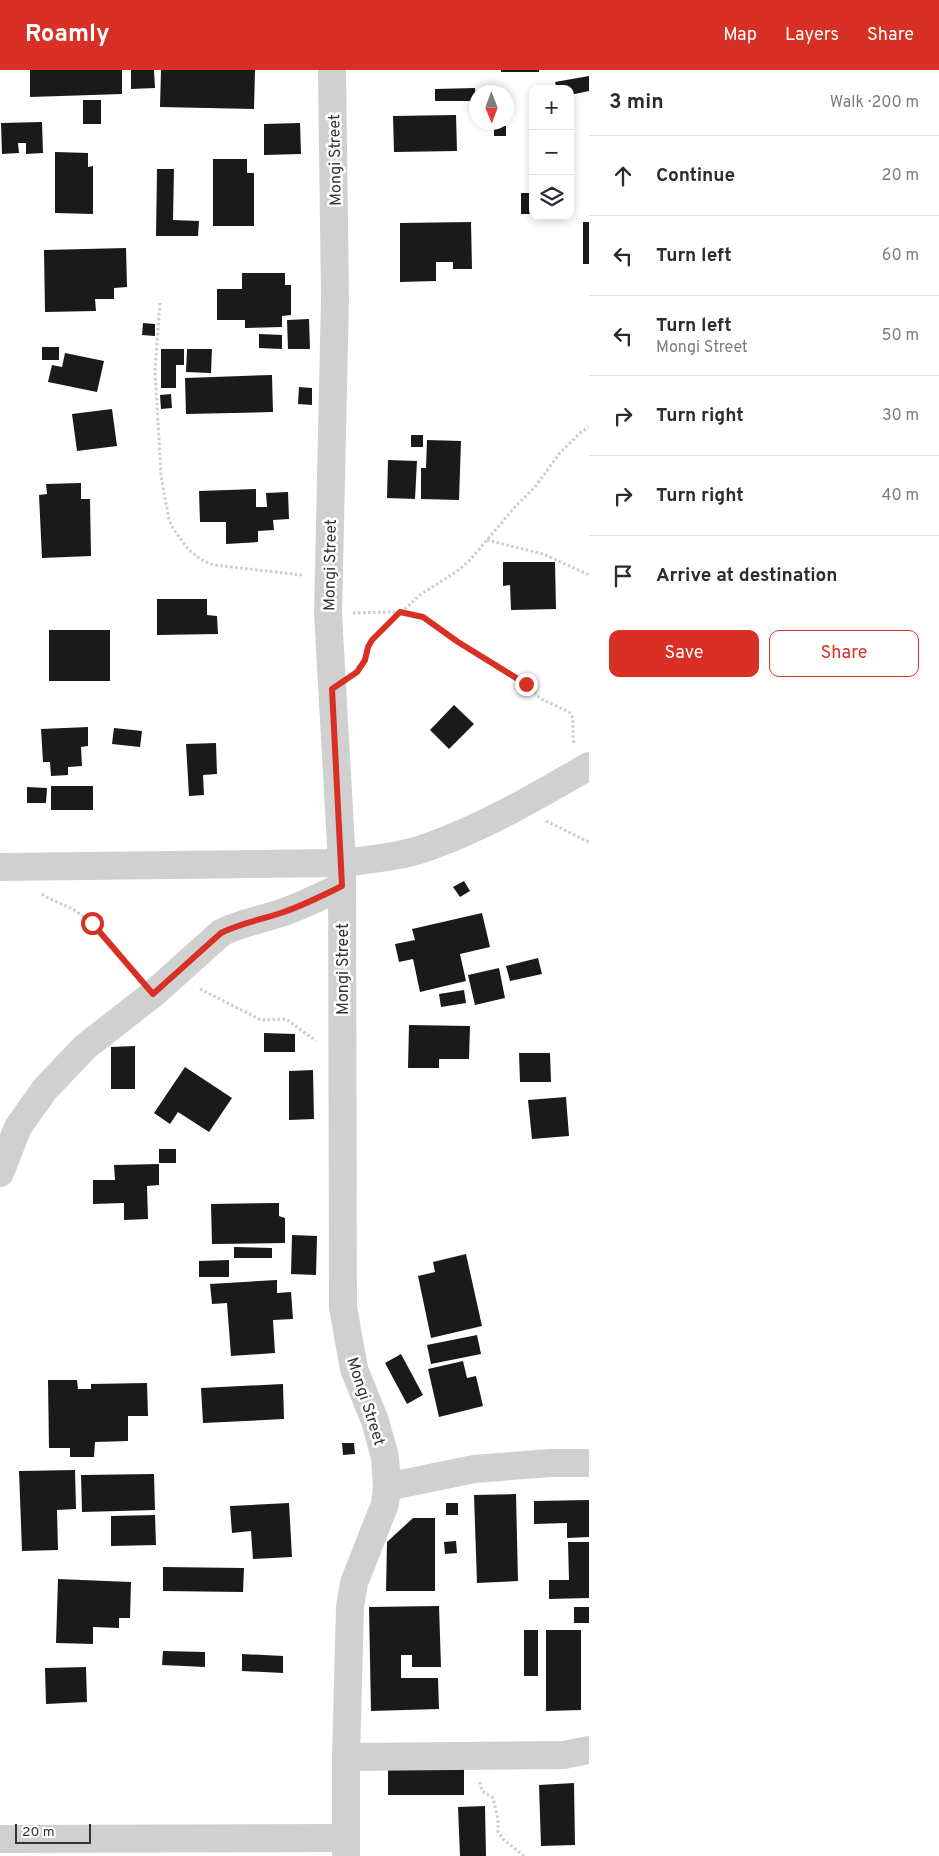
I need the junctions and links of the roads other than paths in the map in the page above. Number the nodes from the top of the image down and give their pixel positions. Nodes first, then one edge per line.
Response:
1 (332, 70) edge
2 (583, 757) edge
3 (1, 867) edge
4 (342, 875) junction
5 (0, 1173) edge
6 (589, 1463) edge
7 (387, 1487) junction
8 (589, 1750) edge
9 (346, 1757) junction
10 (0, 1839) edge
11 (346, 1847) edge

1 - 4 street, Mongi Street
2 - 4 street
3 - 4 street
4 - 5 street
4 - 7 street, Mongi Street
6 - 7 street
7 - 9 street, Mongi Street
8 - 9 street
9 - 11 street, Mongi Street
10 - 11 street

